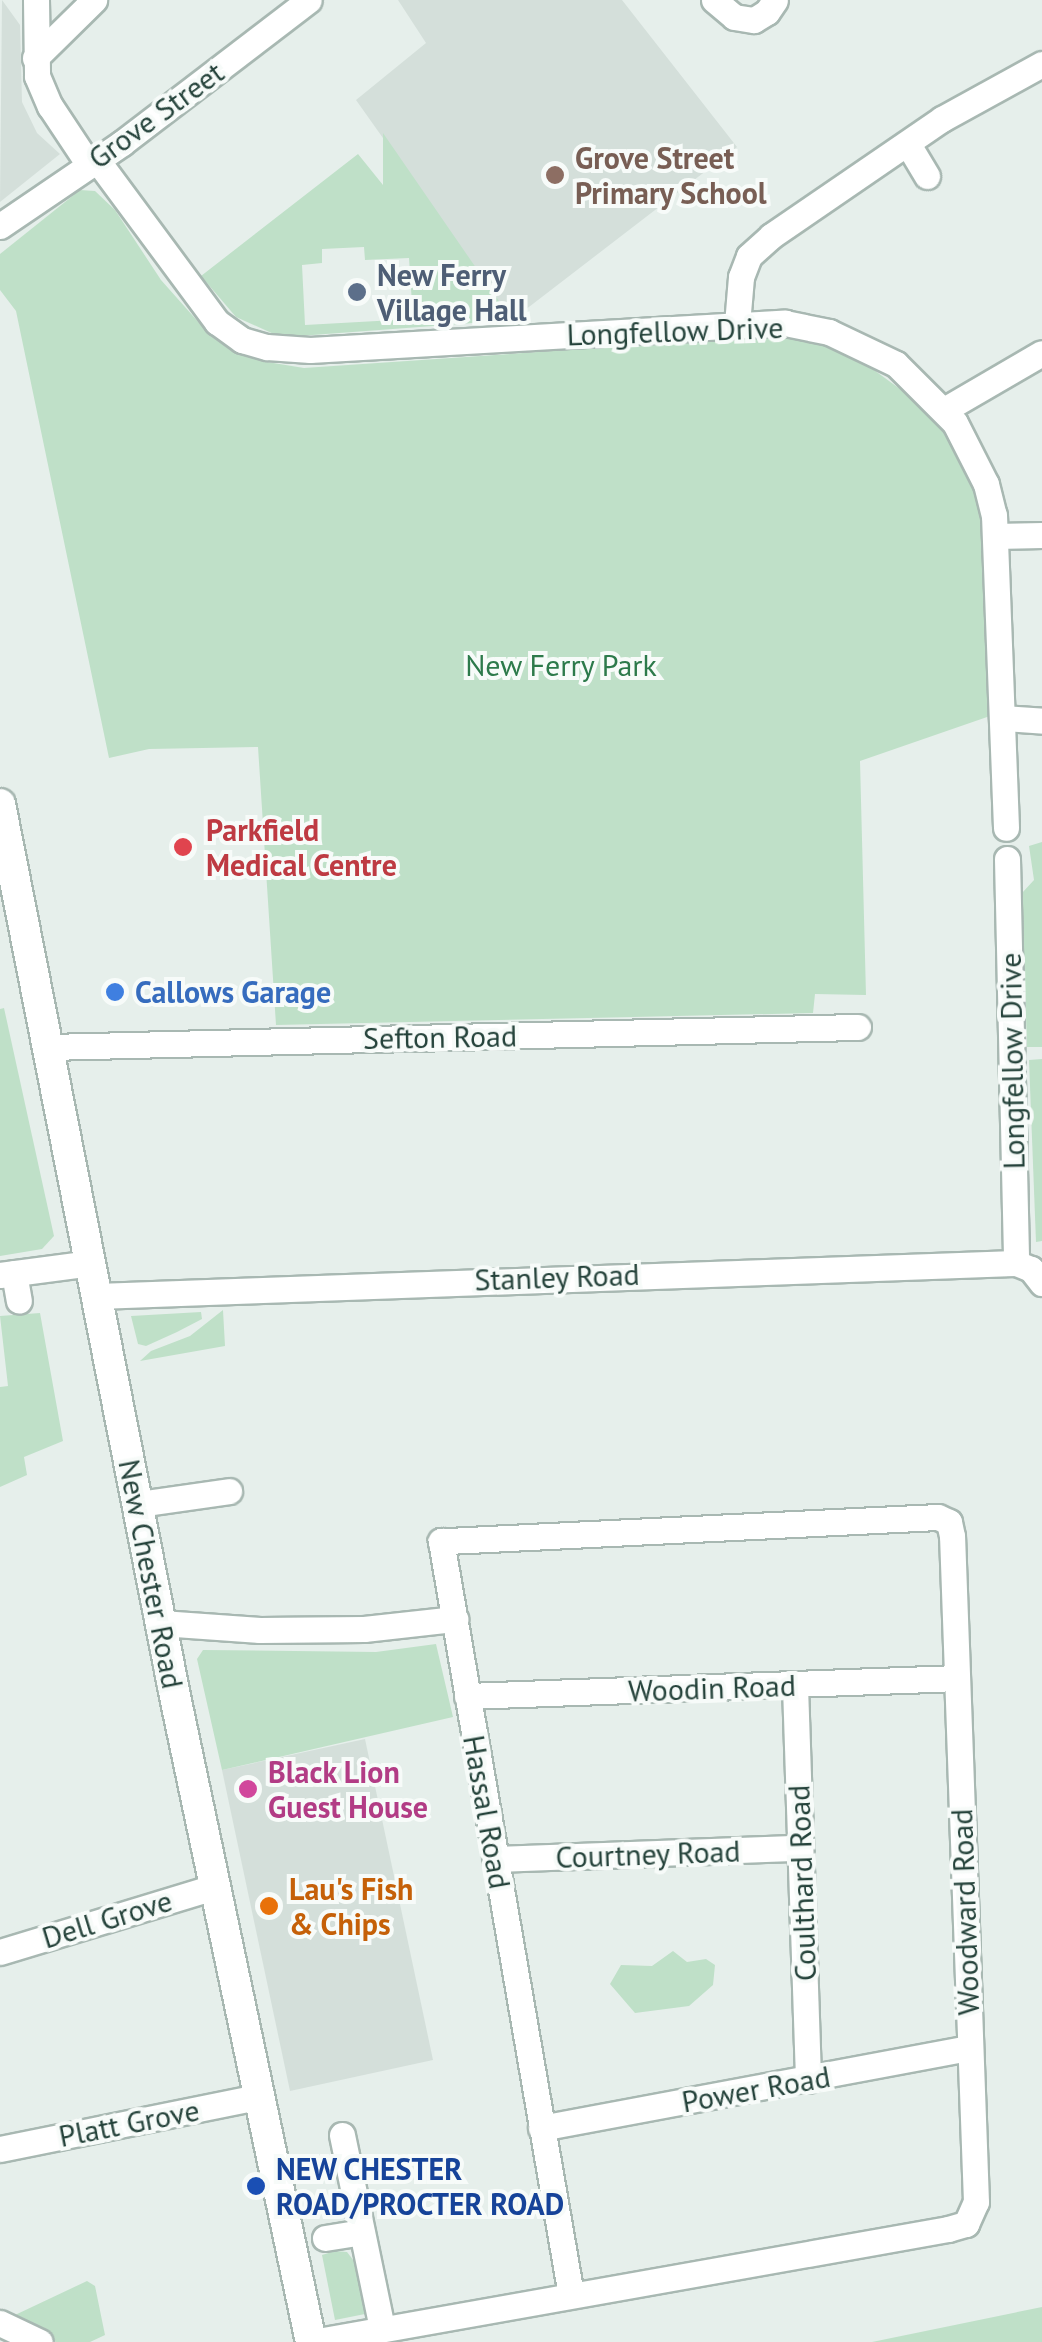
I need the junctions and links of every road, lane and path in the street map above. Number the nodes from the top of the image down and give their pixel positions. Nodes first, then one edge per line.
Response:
1 (36, 0) edge
2 (94, 0) edge
3 (714, 0) edge
4 (775, 0) edge
5 (294, 5) edge
6 (35, 58) junction
7 (1042, 64) edge
8 (908, 146) junction
9 (93, 162) junction
10 (928, 176) dead end
11 (0, 226) edge
12 (738, 324) junction
13 (1042, 353) edge
14 (944, 410) junction
15 (1042, 535) edge
16 (996, 536) junction
17 (1003, 718) junction
18 (1042, 721) edge
19 (0, 804) edge
20 (1006, 828) dead end
21 (1007, 859) dead end
22 (5, 864) edge
23 (858, 1026) dead end
24 (49, 1046) junction
25 (91, 1262) junction
26 (1016, 1263) junction
27 (7, 1274) edge
28 (1042, 1283) edge
29 (97, 1296) junction
30 (19, 1301) dead end
31 (217, 1502) dead end
32 (138, 1504) junction
33 (455, 1619) junction
34 (161, 1623) junction
35 (956, 1678) junction
36 (795, 1686) junction
37 (467, 1696) junction
38 (800, 1848) junction
39 (495, 1859) junction
40 (214, 1887) junction
41 (0, 1952) edge
42 (970, 2048) junction
43 (808, 2080) junction
44 (259, 2097) junction
45 (541, 2128) junction
46 (342, 2135) dead end
47 (0, 2149) edge
48 (362, 2232) junction
49 (326, 2238) dead end
50 (571, 2296) junction
51 (0, 2323) edge
52 (382, 2328) junction
53 (40, 2342) edge
54 (311, 2342) edge

1 - 6 street, Longfellow Drive
2 - 6 street
3 - 4 street
5 - 9 street, Grove Street
6 - 9 street, Longfellow Drive
7 - 8 street
8 - 10 street
8 - 12 street
9 - 11 street, Grove Street
9 - 12 street, Longfellow Drive
12 - 14 street, Longfellow Drive
13 - 14 street
14 - 16 street, Longfellow Drive
15 - 16 street
16 - 17 street, Longfellow Drive
17 - 18 street
17 - 20 street, Longfellow Drive
19 - 22 main road, New Chester Road
21 - 26 street, Longfellow Drive
22 - 24 main road, New Chester Road
23 - 24 street, Sefton Road
24 - 25 main road, New Chester Road
25 - 27 street
25 - 29 main road, New Chester Road
26 - 28 street
26 - 29 street, Stanley Road
27 - 30 street
29 - 32 main road, New Chester Road
31 - 32 street
32 - 34 main road, New Chester Road
33 - 34 street
33 - 35 street, Woodward Road
33 - 37 street, Hassal Road
34 - 40 main road, New Chester Road
35 - 36 street, Woodin Road
35 - 42 street, Woodward Road
36 - 37 street, Woodin Road
36 - 38 street, Coulthard Road
37 - 39 street, Hassal Road
38 - 39 street, Courtney Road
38 - 43 street, Coulthard Road
39 - 45 street, Hassal Road
40 - 41 street, Dell Grove
40 - 44 main road, New Chester Road
42 - 43 street, Power Road
42 - 50 street, Woodward Road
43 - 45 street, Power Road
44 - 47 street, Platt Grove
44 - 54 main road, New Chester Road
45 - 50 street, Hassal Road
46 - 48 street
48 - 49 street
48 - 52 street
50 - 52 street, Woodward Road
51 - 53 street
52 - 54 street, Woodward Road

